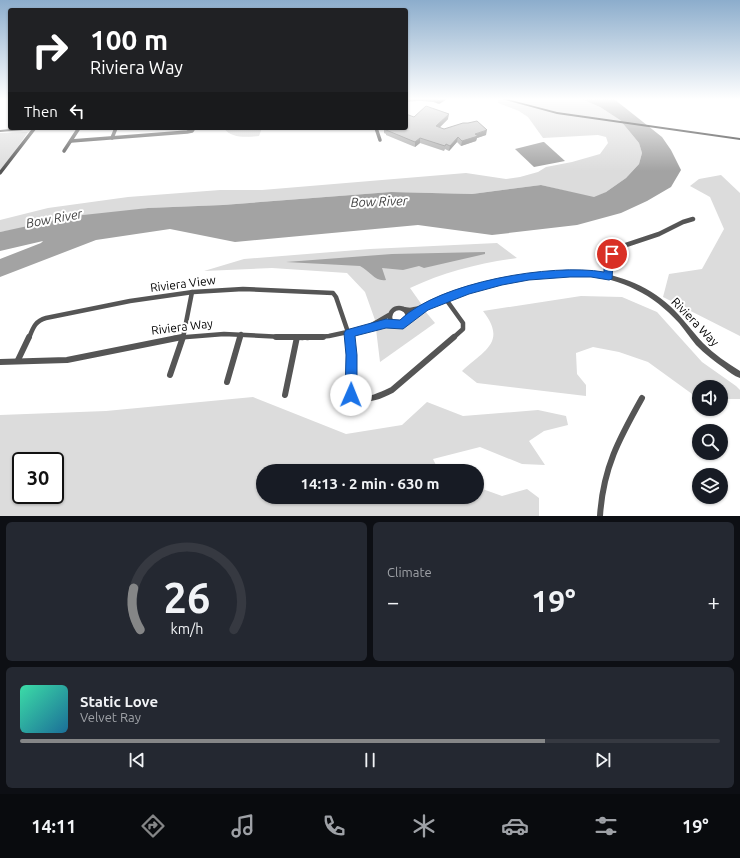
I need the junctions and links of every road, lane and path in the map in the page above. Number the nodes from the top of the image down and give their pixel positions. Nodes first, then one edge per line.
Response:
1 (632, 123) edge
2 (12, 130) edge
3 (33, 130) edge
4 (78, 130) edge
5 (115, 130) edge
6 (157, 130) edge
7 (192, 130) edge
8 (377, 130) edge
9 (0, 131) edge
10 (155, 134) junction
11 (112, 138) junction
12 (740, 139) edge
13 (71, 140) junction
14 (380, 140) dead end
15 (64, 151) dead end
16 (0, 173) edge
17 (692, 219) dead end
18 (583, 273) joint
19 (609, 276) junction
20 (192, 292) junction
21 (445, 298) junction
22 (425, 307) junction
23 (401, 309) junction
24 (389, 315) junction
25 (408, 319) junction
26 (397, 325) junction
27 (368, 327) junction
28 (349, 333) junction
29 (241, 334) junction
30 (184, 336) junction
31 (297, 337) junction
32 (18, 360) junction
33 (0, 362) edge
34 (170, 375) dead end
35 (740, 375) edge
36 (227, 382) dead end
37 (285, 395) dead end
38 (642, 398) dead end
39 (600, 516) edge

1 - 12 main road
2 - 9 street
3 - 16 street
4 - 13 street
5 - 11 street
6 - 10 street
7 - 10 street
8 - 14 street
10 - 11 street
11 - 13 street
13 - 15 street
17 - 19 street
18 - 19 street, Riviera Way
18 - 21 street, Riviera Way
19 - 35 street, Riviera Way
20 - 28 street, Riviera View
20 - 30 street
20 - 32 street, Riviera View
21 - 22 street, Riviera Way
21 - 28 street
22 - 23 street, Riviera Way
22 - 25 street, Riviera Way
23 - 24 street, Riviera Way
23 - 25 street
24 - 26 street
24 - 27 street, Riviera Way
25 - 26 street, Riviera Way
26 - 27 street, Riviera Way
27 - 28 street, Riviera Way
28 - 31 street, Riviera Way
29 - 30 street, Riviera Way
29 - 31 street, Riviera Way
29 - 36 street
30 - 32 street, Riviera Way
30 - 34 street
31 - 37 street
32 - 33 street, Riviera Way
38 - 39 street

